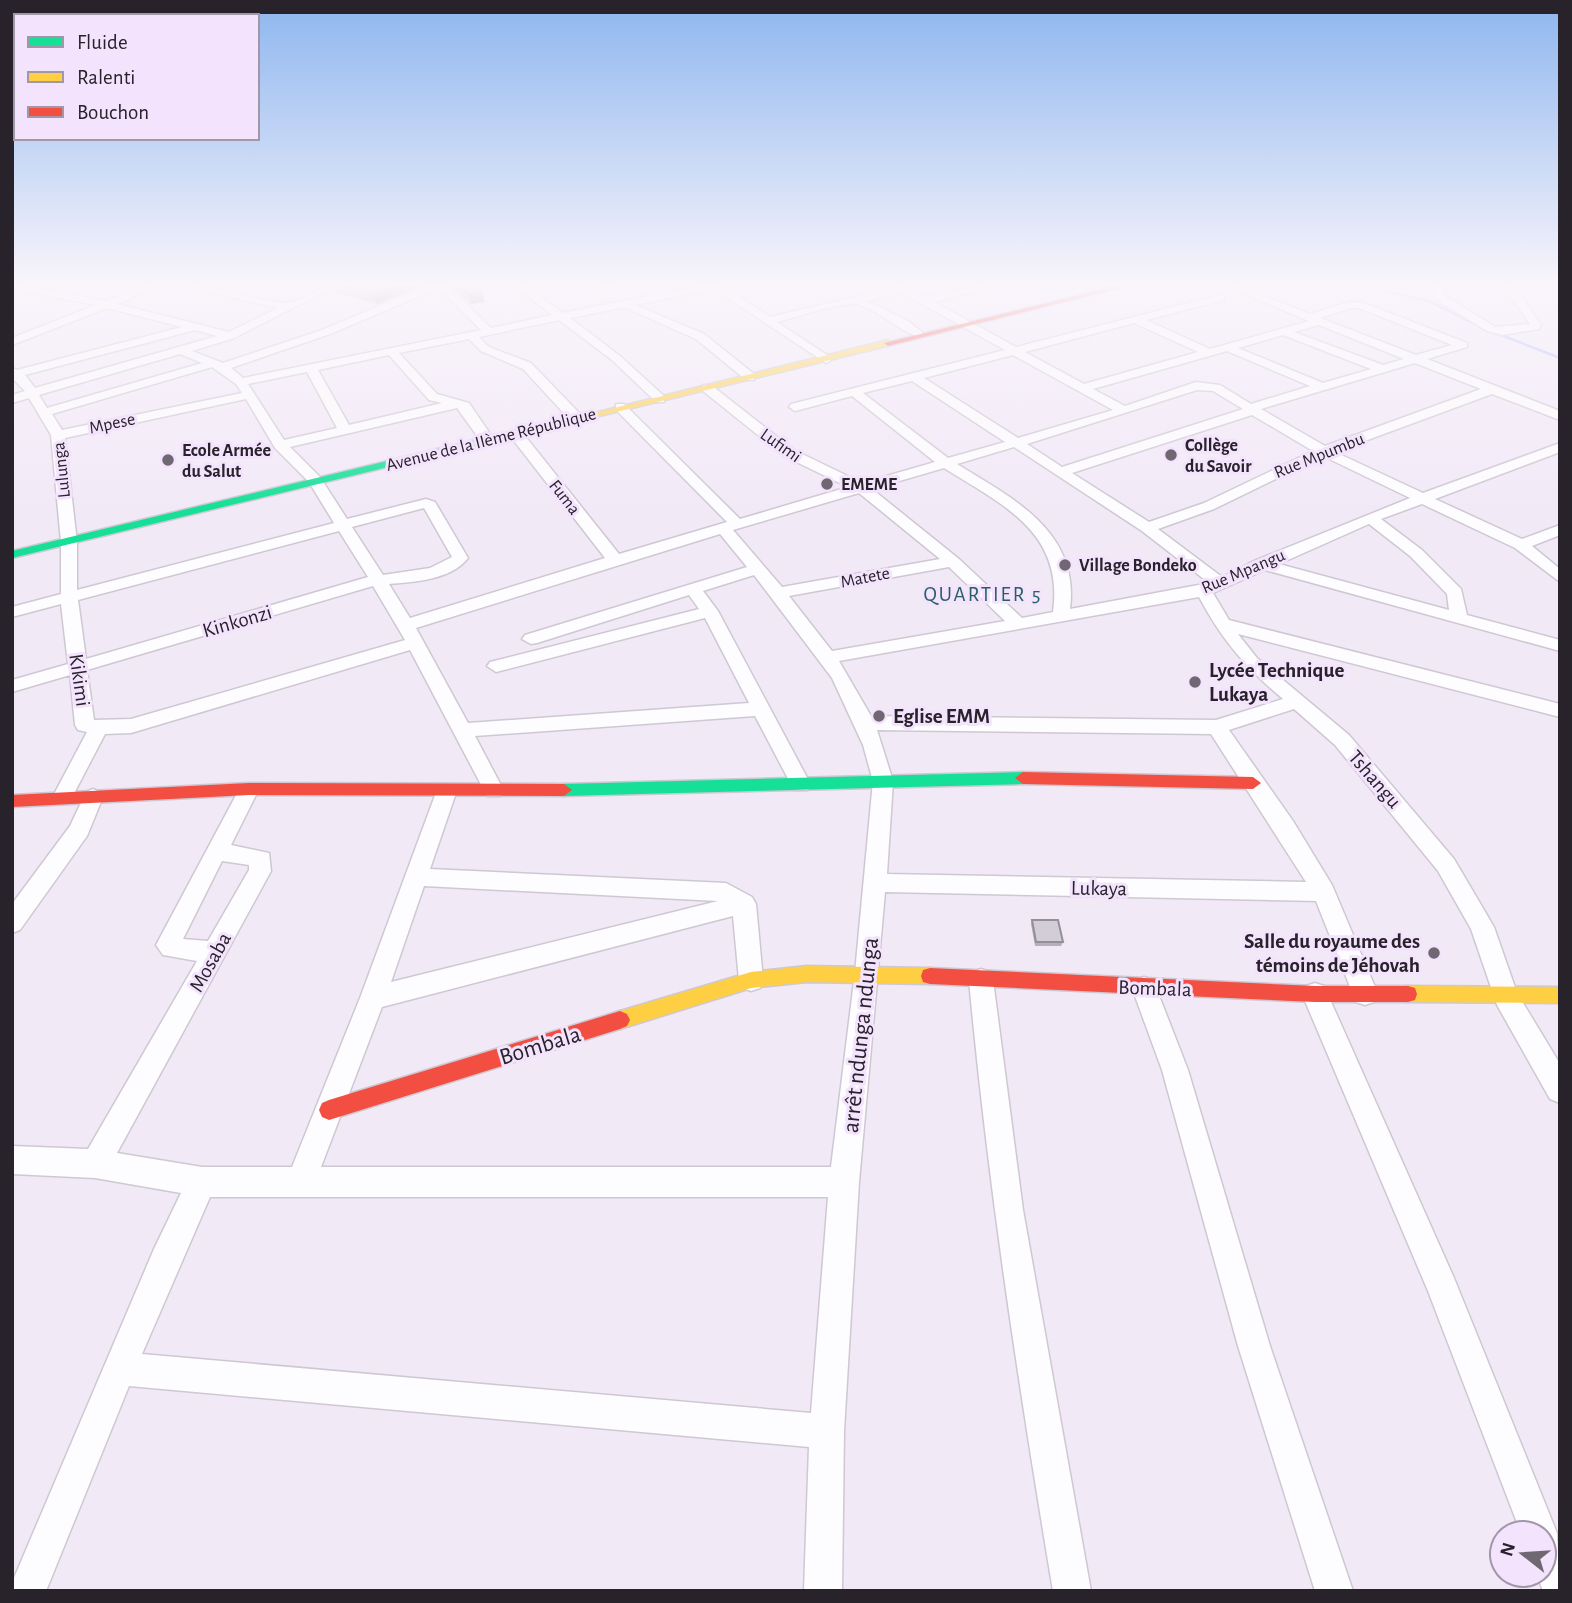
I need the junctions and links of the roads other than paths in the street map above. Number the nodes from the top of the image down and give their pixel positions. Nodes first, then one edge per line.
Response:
1 (69, 359) edge
2 (72, 359) edge
3 (155, 359) edge
4 (203, 359) edge
5 (238, 359) edge
6 (358, 359) edge
7 (398, 359) edge
8 (509, 359) edge
9 (617, 359) edge
10 (729, 359) edge
11 (826, 359) edge
12 (988, 359) edge
13 (1033, 359) edge
14 (1184, 359) edge
15 (1257, 359) edge
16 (1356, 359) edge
17 (1412, 359) edge
18 (1417, 359) edge
19 (64, 361) junction
20 (218, 365) junction
21 (311, 368) junction
22 (1380, 368) junction
23 (15, 373) edge
24 (750, 377) junction
25 (915, 377) junction
26 (242, 382) junction
27 (174, 385) junction
28 (1320, 386) junction
29 (707, 388) junction
30 (1083, 388) junction
31 (1493, 389) junction
32 (854, 392) junction
33 (31, 394) junction
34 (249, 395) junction
35 (12, 399) edge
36 (660, 399) junction
37 (150, 400) junction
38 (205, 404) junction
39 (456, 404) junction
40 (620, 407) junction
41 (795, 407) dead end
42 (1252, 409) junction
43 (1124, 411) junction
44 (44, 413) junction
45 (1560, 416) edge
46 (577, 419) junction
47 (345, 430) junction
48 (516, 434) junction
49 (58, 435) junction
50 (488, 441) junction
51 (1019, 442) junction
52 (280, 445) junction
53 (1560, 447) edge
54 (1323, 452) junction
55 (947, 464) junction
56 (1063, 471) junction
57 (314, 481) junction
58 (863, 489) junction
59 (1424, 498) junction
60 (1370, 518) junction
61 (342, 524) junction
62 (730, 527) junction
63 (1147, 528) junction
64 (1560, 530) edge
65 (69, 542) junction
66 (1521, 545) junction
67 (12, 555) edge
68 (615, 560) junction
69 (953, 562) junction
70 (1260, 564) junction
71 (759, 568) junction
72 (1560, 578) edge
73 (376, 580) junction
74 (1211, 586) junction
75 (693, 590) junction
76 (778, 593) junction
77 (69, 597) junction
78 (710, 611) junction
79 (12, 612) edge
80 (1060, 615) junction
81 (1459, 618) junction
82 (1016, 622) junction
83 (1222, 624) junction
84 (405, 625) junction
85 (531, 639) dead end
86 (414, 643) junction
87 (1560, 646) edge
88 (829, 657) junction
89 (496, 666) dead end
90 (77, 668) junction
91 (12, 686) edge
92 (1299, 701) junction
93 (762, 709) junction
94 (1560, 711) edge
95 (865, 723) junction
96 (1217, 727) junction
97 (99, 728) junction
98 (463, 730) junction
99 (883, 781) junction
100 (1253, 783) junction
101 (801, 785) junction
102 (249, 789) junction
103 (447, 790) junction
104 (494, 791) junction
105 (93, 797) junction
106 (62, 798) junction
107 (12, 801) edge
108 (216, 852) junction
109 (416, 877) junction
110 (875, 883) junction
111 (1324, 892) junction
112 (744, 904) junction
113 (12, 923) edge
114 (216, 952) junction
115 (867, 973) junction
116 (751, 980) junction
117 (981, 980) junction
118 (1144, 988) junction
119 (1315, 994) junction
120 (1366, 994) junction
121 (1560, 995) edge
122 (1506, 997) junction
123 (373, 998) junction
124 (1560, 1090) edge
125 (329, 1110) junction
126 (12, 1160) edge
127 (95, 1164) junction
128 (301, 1181) junction
129 (202, 1182) junction
130 (844, 1182) junction
131 (120, 1369) junction
132 (827, 1431) junction
133 (1533, 1519) edge
134 (27, 1591) edge
135 (823, 1591) edge
136 (1072, 1591) edge
137 (1334, 1591) edge

1 - 19 street
2 - 19 street
3 - 33 street
4 - 20 street
5 - 20 street, Mpese
6 - 21 street
7 - 39 street
8 - 46 street
9 - 36 street
10 - 24 street
11 - 24 street, Avenue de la IIème République
12 - 25 street
13 - 30 street
14 - 30 street
15 - 28 street
16 - 22 street
17 - 22 street
18 - 31 street
19 - 23 street
20 - 26 street
20 - 27 street, Mpese
21 - 26 street
21 - 47 street
22 - 28 street
23 - 33 street, Lulunga
24 - 29 street, Avenue de la IIème République
25 - 32 street
25 - 51 street
26 - 34 street
27 - 37 street, Mpese
27 - 38 street
28 - 42 street
29 - 36 street, Avenue de la IIème République
29 - 58 street, Lufimi
30 - 43 street
31 - 45 street
31 - 54 street, Rue Mpumbu
32 - 41 street
32 - 55 street
33 - 35 street
33 - 44 street, Lulunga
34 - 38 street, Mpese
34 - 52 street
36 - 40 street, Avenue de la IIème République
37 - 38 street, Mpese
37 - 44 street, Mpese
37 - 49 street, Mpese
39 - 47 street
39 - 50 street
40 - 46 street, Avenue de la IIème République
40 - 62 street
42 - 43 street
42 - 54 street
42 - 56 street
43 - 51 street
44 - 49 street, Lulunga
46 - 48 street, Avenue de la IIème République
47 - 52 street
48 - 50 street, Avenue de la IIème République
48 - 68 street, Fuma
49 - 65 street, Lulunga
50 - 57 street, Avenue de la IIème République
51 - 55 street
51 - 56 street
52 - 57 street
53 - 59 street, Rue Mpangu
54 - 59 street
54 - 63 street, Rue Mpumbu
55 - 58 street
55 - 80 street
56 - 63 street
57 - 61 street
57 - 65 street, Avenue de la IIème République
58 - 62 street
58 - 69 street, Lufimi
59 - 60 street, Rue Mpangu
59 - 66 street
60 - 70 street, Rue Mpangu
60 - 81 street
61 - 73 street
61 - 73 street, Kinkonzi
61 - 77 street
62 - 68 street
62 - 71 street, arrêt ndunga ndunga
63 - 74 street
64 - 66 street
65 - 67 street, Avenue de la IIème République
65 - 77 street, Kikimi
66 - 72 street
68 - 84 street
69 - 76 street, Matete
69 - 82 street, Lufimi
70 - 74 street, Rue Mpangu
70 - 81 street
71 - 75 street
71 - 76 street, arrêt ndunga ndunga
73 - 84 street
73 - 90 street, Kinkonzi
74 - 80 street, Rue Mpangu
74 - 83 street, Tshangu
75 - 78 street
75 - 85 street
76 - 88 street, arrêt ndunga ndunga
77 - 79 street
77 - 90 street, Kikimi
78 - 89 street
78 - 93 street
80 - 82 street, Rue Mpangu
81 - 87 street
82 - 88 street, Rue Mpangu
83 - 92 street, Tshangu
83 - 94 street
84 - 86 street
86 - 97 street
86 - 98 street
88 - 95 street, arrêt ndunga ndunga
90 - 91 street, Kinkonzi
90 - 97 street, Kikimi
92 - 96 street
92 - 122 street, Tshangu
93 - 98 street
93 - 101 street
95 - 96 street
95 - 99 street, arrêt ndunga ndunga
96 - 100 street
97 - 106 street, Kikimi
98 - 104 street
99 - 100 street
99 - 101 street
99 - 110 street, arrêt ndunga ndunga
100 - 111 street
101 - 104 street
102 - 103 street
102 - 105 street
102 - 108 street
103 - 104 street
103 - 109 street
105 - 106 street
105 - 113 street
106 - 107 street
108 - 114 street, Mosaba
108 - 114 street
109 - 112 street
109 - 123 street
110 - 111 street, Lukaya
110 - 115 street, arrêt ndunga ndunga
111 - 120 street
112 - 116 street
112 - 123 street
114 - 127 street, Mosaba
115 - 116 street, Bombala
115 - 117 street, Bombala
115 - 130 street, arrêt ndunga ndunga
116 - 125 street, Bombala
117 - 118 street, Bombala
117 - 136 street
118 - 119 street, Bombala
118 - 137 street
119 - 120 street, Bombala
119 - 133 street
120 - 122 street, Bombala
121 - 122 street, Bombala
122 - 124 street, Tshangu
123 - 125 street
125 - 128 street
126 - 127 street
127 - 129 street
128 - 129 street
128 - 130 street
129 - 131 street
130 - 132 street, arrêt ndunga ndunga
131 - 132 street
131 - 134 street
132 - 135 street, arrêt ndunga ndunga

